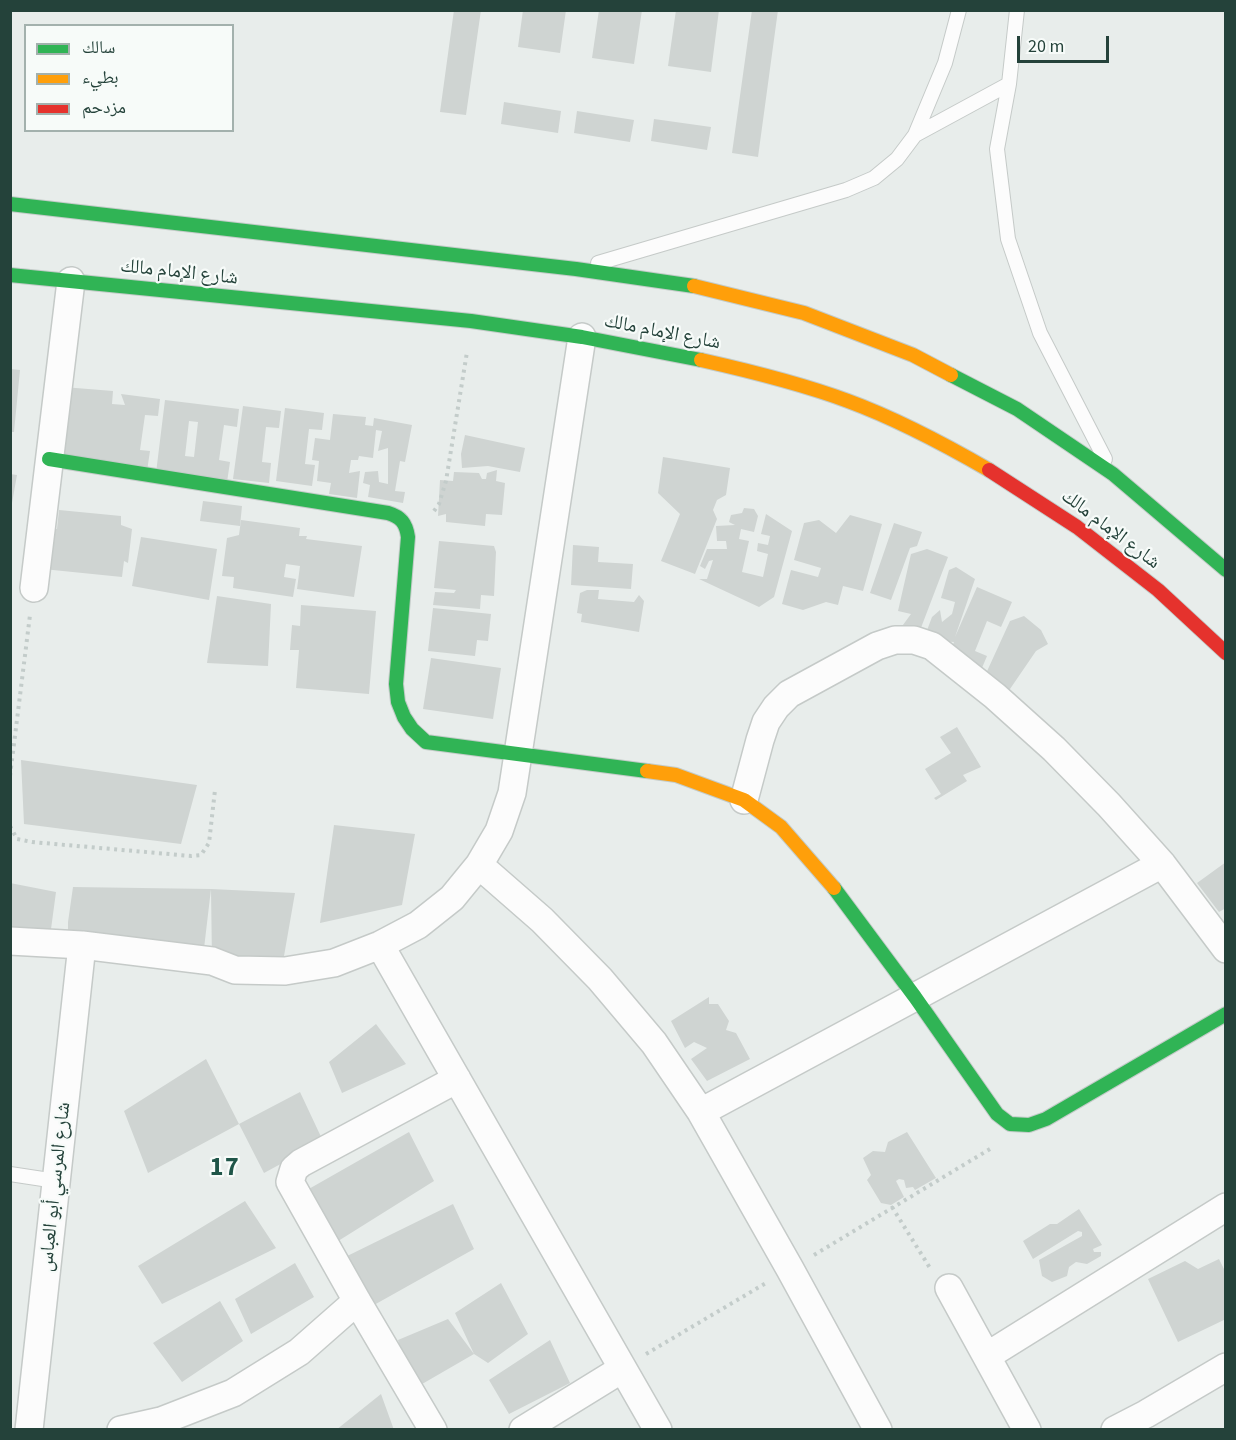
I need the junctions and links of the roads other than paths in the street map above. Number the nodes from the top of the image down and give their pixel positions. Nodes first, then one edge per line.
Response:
1 (959, 10) edge
2 (1017, 10) edge
3 (1009, 84) junction
4 (915, 135) junction
5 (10, 204) edge
6 (576, 269) junction
7 (10, 275) edge
8 (71, 282) junction
9 (582, 337) junction
10 (49, 459) junction
11 (1113, 474) junction
12 (1226, 570) edge
13 (34, 588) road end
14 (1226, 654) edge
15 (519, 754) junction
16 (744, 800) junction
17 (1162, 864) junction
18 (480, 865) junction
19 (10, 940) edge
20 (82, 945) junction
21 (380, 945) junction
22 (1226, 950) edge
23 (915, 997) junction
24 (1226, 1014) edge
25 (457, 1079) junction
26 (701, 1112) junction
27 (10, 1174) edge
28 (56, 1181) junction
29 (1226, 1207) edge
30 (949, 1288) road end
31 (357, 1301) junction
32 (987, 1356) junction
33 (1226, 1367) edge
34 (622, 1369) junction
35 (1150, 1422) edge
36 (29, 1430) edge
37 (121, 1430) edge
38 (433, 1430) edge
39 (523, 1430) edge
40 (658, 1430) edge
41 (878, 1430) edge
42 (1027, 1430) edge
43 (1115, 1430) edge

1 - 4 lane
2 - 3 lane
3 - 4 lane
3 - 11 lane
4 - 6 lane
5 - 6 street
6 - 11 street
7 - 8 street, شارع الإمام مالك
8 - 9 street, شارع الإمام مالك
8 - 10 street
9 - 14 street, شارع الإمام مالك
9 - 15 street
10 - 13 street
10 - 15 street
11 - 12 street
15 - 16 street
15 - 18 street
16 - 17 street
16 - 23 street
17 - 22 street
17 - 23 street
18 - 21 street
18 - 26 street
19 - 20 street
20 - 21 street
20 - 28 street, شارع المرسي أبو العباس
21 - 25 street
23 - 24 street
23 - 26 street
25 - 31 street
25 - 34 street
26 - 41 street
27 - 28 lane
28 - 36 street, شارع المرسي أبو العباس
29 - 32 street
30 - 32 street
31 - 37 street
31 - 38 street
32 - 42 street
33 - 35 street
34 - 39 street
34 - 40 street
35 - 43 street

